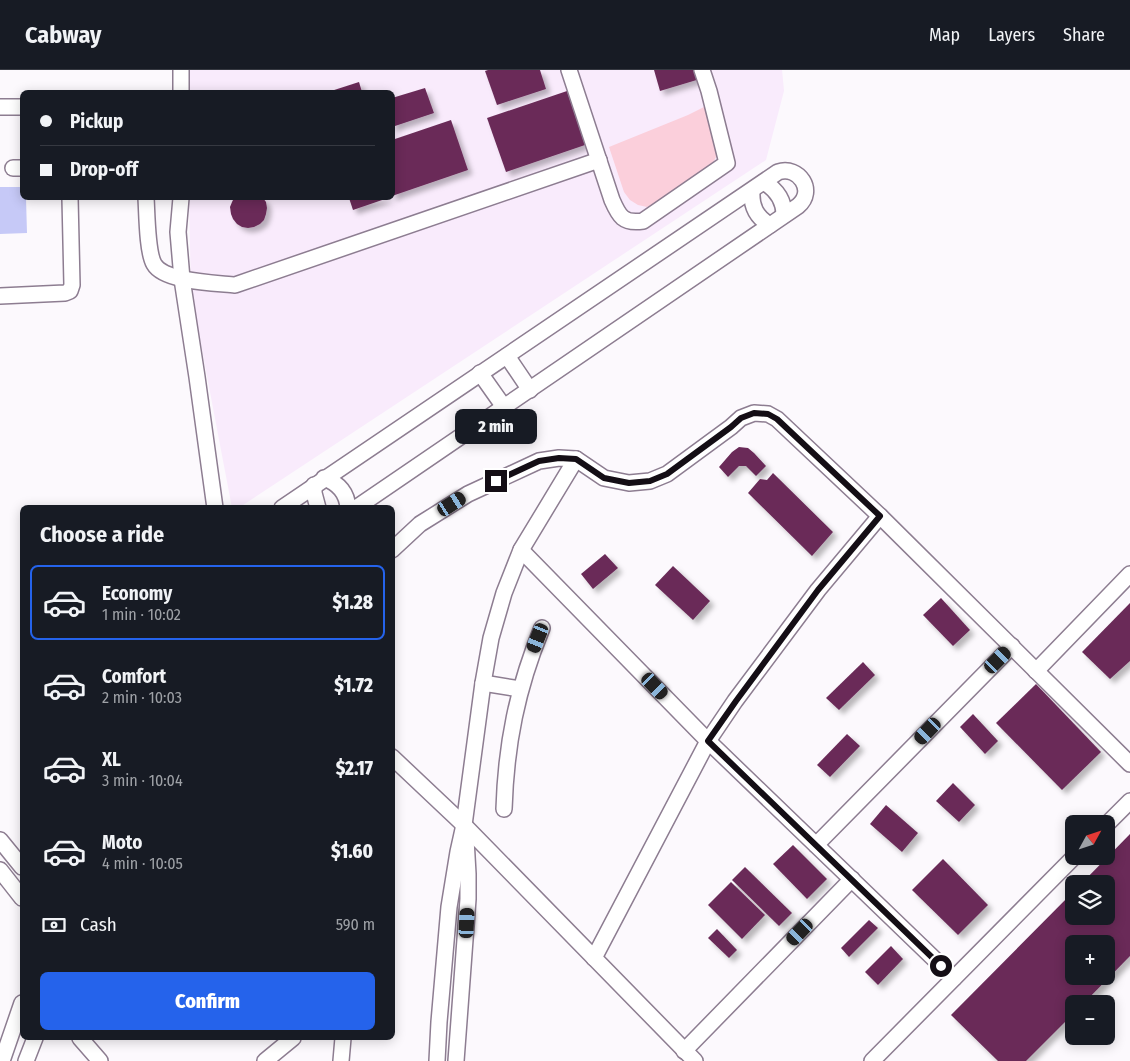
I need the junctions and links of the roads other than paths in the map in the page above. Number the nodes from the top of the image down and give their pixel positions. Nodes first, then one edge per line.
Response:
1 (181, 70) edge
2 (569, 70) edge
3 (702, 70) edge
4 (181, 90) edge
5 (0, 107) edge
6 (20, 107) edge
7 (598, 160) junction
8 (758, 186) junction
9 (70, 200) edge
10 (146, 200) edge
11 (180, 200) edge
12 (784, 215) junction
13 (770, 225) junction
14 (182, 279) junction
15 (0, 296) edge
16 (506, 356) junction
17 (480, 373) junction
18 (530, 390) junction
19 (504, 407) junction
20 (576, 459) junction
21 (319, 482) junction
22 (216, 505) edge
23 (286, 505) edge
24 (317, 505) edge
25 (347, 505) edge
26 (360, 505) edge
27 (880, 516) junction
28 (420, 524) junction
29 (395, 534) edge
30 (395, 547) edge
31 (521, 550) junction
32 (1130, 574) edge
33 (542, 628) dead end
34 (1012, 646) junction
35 (1036, 671) junction
36 (483, 683) junction
37 (520, 689) junction
38 (708, 741) junction
39 (395, 760) edge
40 (1130, 764) edge
41 (1130, 801) edge
42 (504, 809) dead end
43 (1115, 816) edge
44 (464, 825) junction
45 (0, 840) edge
46 (816, 845) junction
47 (20, 865) edge
48 (1066, 865) edge
49 (0, 870) edge
50 (852, 879) junction
51 (20, 895) edge
52 (594, 958) junction
53 (954, 978) junction
54 (20, 1009) edge
55 (34, 1040) edge
56 (82, 1040) edge
57 (291, 1040) edge
58 (343, 1040) edge
59 (689, 1056) edge
60 (2, 1061) edge
61 (26, 1061) edge
62 (100, 1061) edge
63 (265, 1061) edge
64 (341, 1061) edge
65 (437, 1061) edge
66 (456, 1061) edge
67 (872, 1061) edge

1 - 4 street
2 - 7 street
3 - 7 street
5 - 6 street
7 - 14 street
8 - 12 street
8 - 12 street
8 - 13 street
8 - 16 street
9 - 15 street
10 - 14 street
11 - 14 street
12 - 13 street
13 - 18 street
14 - 22 street
16 - 17 street
16 - 18 street
17 - 19 street
17 - 21 street
18 - 19 street
19 - 26 street
20 - 27 street
20 - 28 street
20 - 31 street
21 - 23 street
21 - 24 street
21 - 25 street
27 - 34 street
27 - 38 street
28 - 29 street
28 - 30 street
31 - 36 street
31 - 38 street
32 - 35 street
33 - 37 street
34 - 35 street
34 - 46 street
35 - 40 street
36 - 37 street
36 - 44 street
37 - 42 street
38 - 46 street
38 - 52 street
39 - 44 street
41 - 43 street
44 - 52 street
44 - 65 street
44 - 66 street
45 - 47 street
46 - 50 street
48 - 53 street
49 - 51 street
50 - 53 street
50 - 59 street
52 - 59 street
53 - 67 street
54 - 60 street
55 - 61 street
56 - 62 street
57 - 63 street
58 - 64 street

